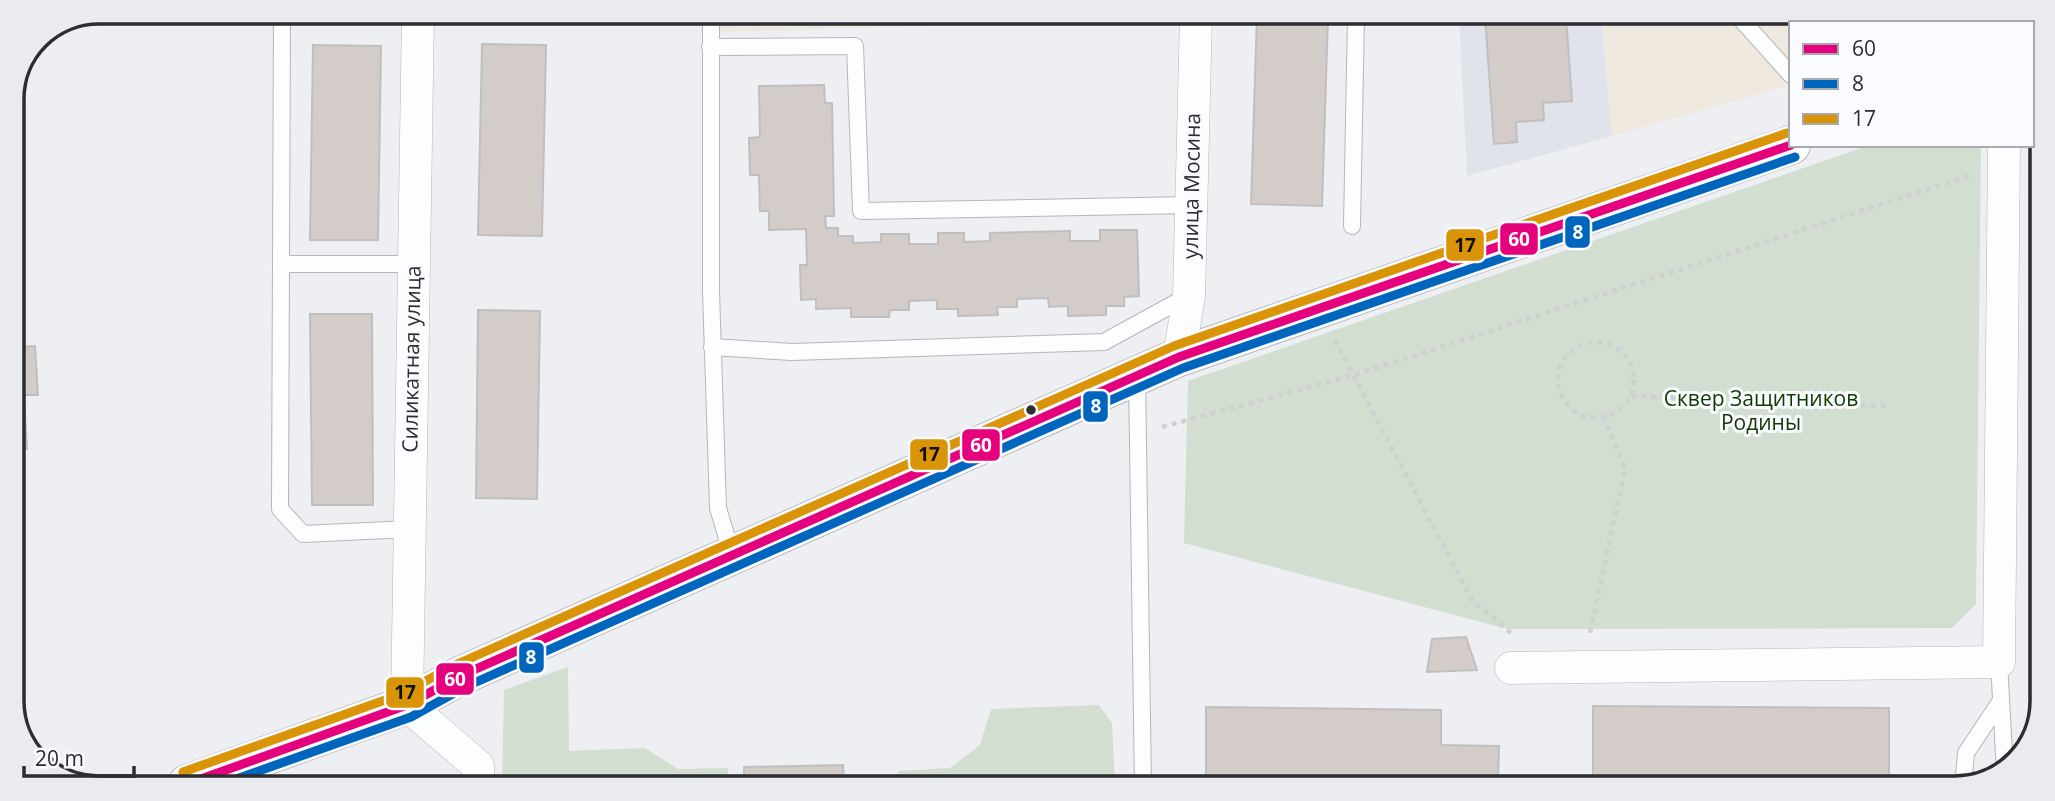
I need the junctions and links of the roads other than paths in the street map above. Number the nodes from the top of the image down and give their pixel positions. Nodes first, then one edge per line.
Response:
1 (282, 24) edge
2 (418, 24) edge
3 (711, 24) edge
4 (1196, 24) edge
5 (1356, 24) edge
6 (1745, 24) edge
7 (710, 47) junction
8 (1789, 73) edge
9 (1789, 146) edge
10 (2004, 155) edge
11 (1191, 205) junction
12 (1352, 226) dead end
13 (281, 264) junction
14 (414, 264) junction
15 (1189, 296) junction
16 (712, 348) junction
17 (1179, 357) junction
18 (1137, 374) junction
19 (410, 529) junction
20 (732, 555) junction
21 (1999, 662) junction
22 (1511, 668) dead end
23 (2000, 702) junction
24 (407, 705) junction
25 (2004, 758) edge
26 (1964, 775) edge
27 (209, 776) edge
28 (479, 776) edge
29 (1143, 776) edge

1 - 13 lane
2 - 14 street, Силикатная улица
3 - 7 lane
4 - 11 street, улица Мосина
5 - 12 lane
6 - 8 lane
7 - 11 lane
7 - 16 lane
9 - 17 street
10 - 21 street
11 - 15 street, улица Мосина
13 - 14 lane
13 - 19 lane
14 - 19 street, Силикатная улица
15 - 16 lane
15 - 17 street, улица Мосина
16 - 20 lane
17 - 18 street
18 - 20 street
18 - 29 lane
19 - 24 street, Силикатная улица
20 - 24 street
21 - 22 street
21 - 23 lane
23 - 25 lane
23 - 26 lane
24 - 27 street
24 - 28 street

